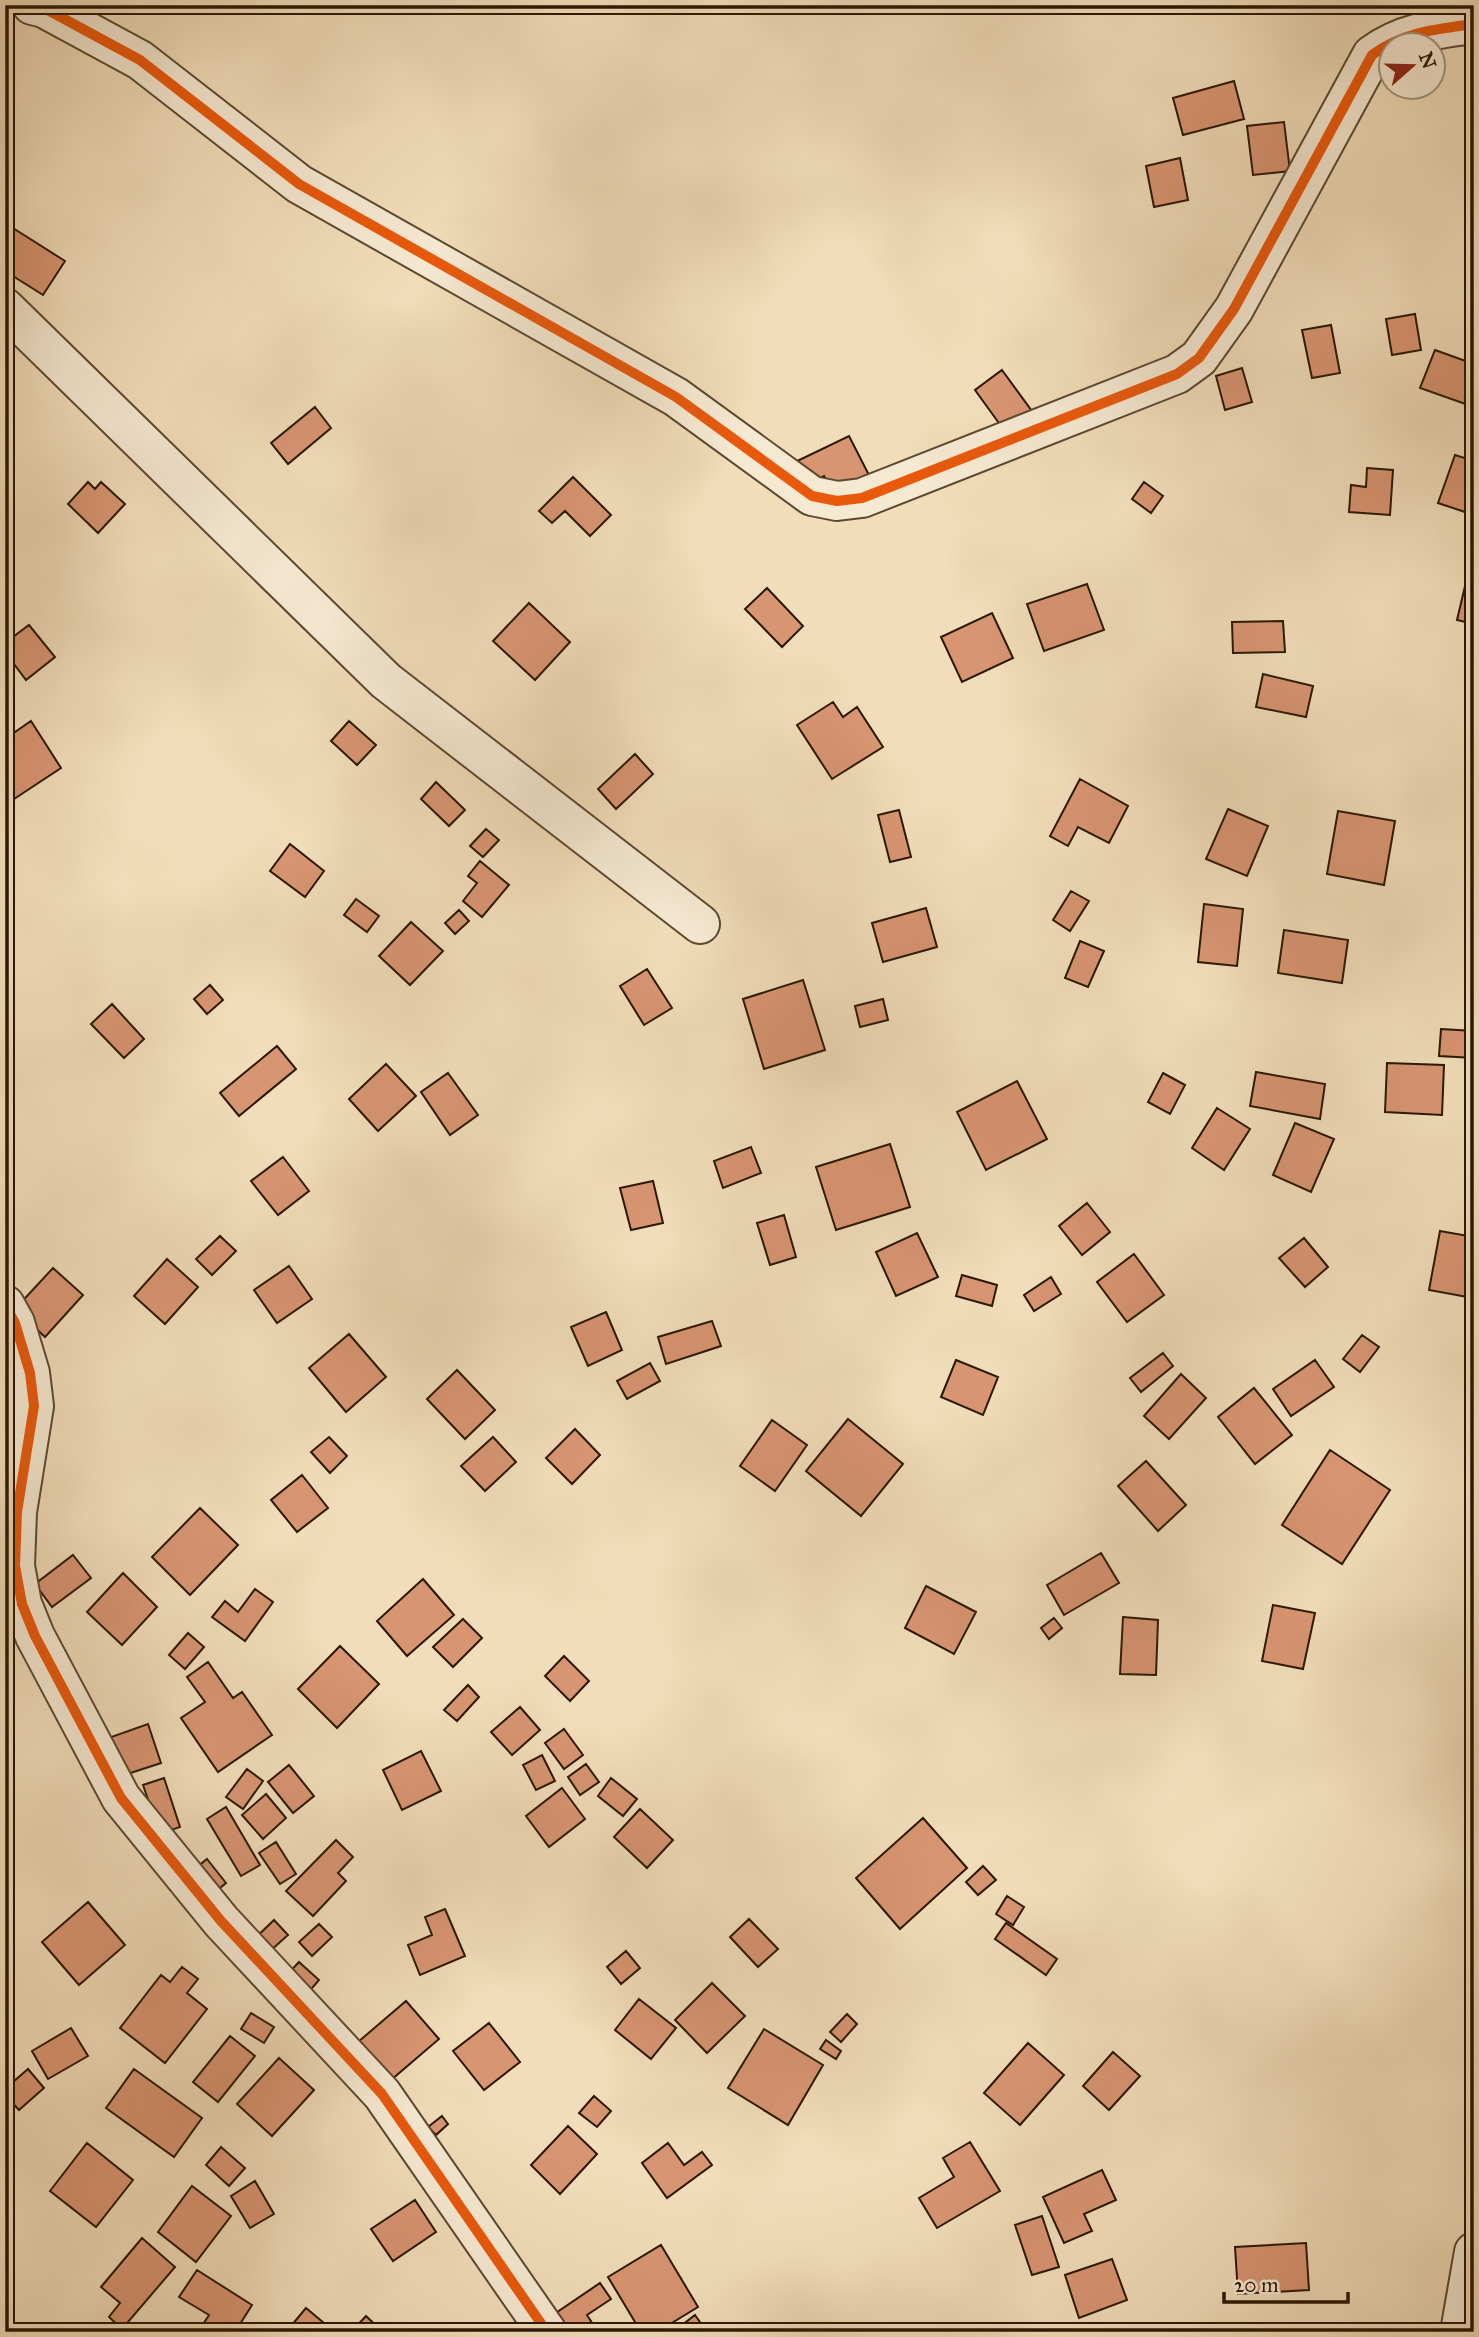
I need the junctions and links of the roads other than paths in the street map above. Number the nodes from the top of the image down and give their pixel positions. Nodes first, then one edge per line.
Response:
1 (32, 5) edge
2 (1474, 24) edge
3 (5, 308) edge
4 (700, 924) dead end
5 (5, 1305) edge
6 (1474, 2252) edge
7 (547, 2332) edge
8 (1460, 2332) edge

1 - 2 street
3 - 4 street
5 - 7 street
6 - 8 street

